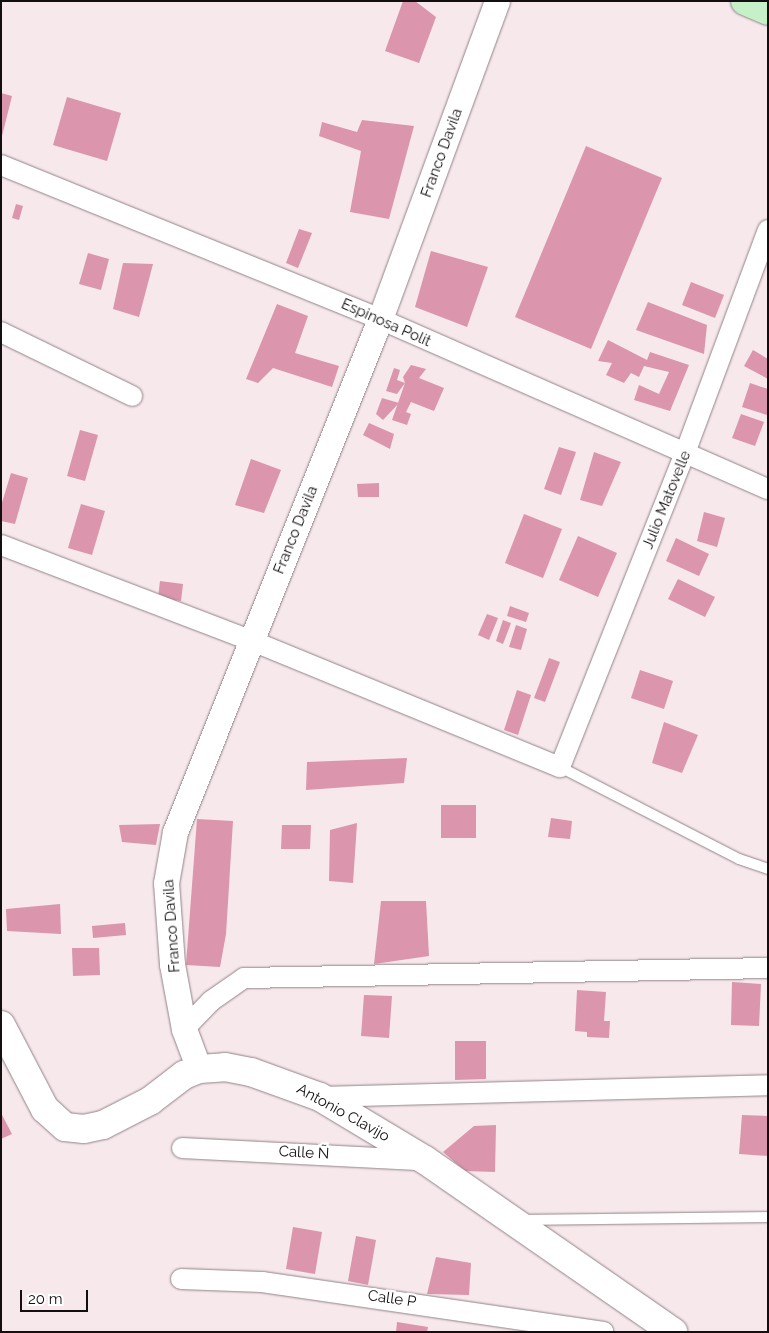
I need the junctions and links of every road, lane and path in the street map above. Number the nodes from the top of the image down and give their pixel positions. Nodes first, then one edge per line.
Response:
1 (497, 1) edge
2 (745, 1) edge
3 (768, 11) edge
4 (1, 165) edge
5 (768, 230) edge
6 (380, 319) junction
7 (1, 332) edge
8 (132, 396) dead end
9 (685, 452) junction
10 (768, 489) edge
11 (1, 545) edge
12 (250, 640) junction
13 (560, 767) junction
14 (768, 869) edge
15 (768, 968) edge
16 (1, 1025) edge
17 (184, 1029) junction
18 (199, 1068) junction
19 (768, 1085) edge
20 (320, 1097) junction
21 (182, 1148) dead end
22 (425, 1160) junction
23 (768, 1217) edge
24 (511, 1220) junction
25 (181, 1278) dead end
26 (603, 1332) edge
27 (673, 1332) edge

1 - 6 street, Franco Davila
2 - 3 main road
4 - 6 street, Espinosa Polit
5 - 9 street, Julio Matovelle
6 - 9 street, Espinosa Polit
6 - 12 street, Franco Davila
7 - 8 street
9 - 10 street, Espinosa Polit
9 - 13 street, Julio Matovelle
11 - 12 street
12 - 13 street
12 - 17 street, Franco Davila
13 - 14 lane
15 - 17 street
16 - 18 main road, Antonio Clavijo
17 - 18 street, Franco Davila
18 - 20 main road, Antonio Clavijo
19 - 20 street
20 - 22 main road, Antonio Clavijo
21 - 22 street, Calle Ñ
22 - 24 main road, Antonio Clavijo
23 - 24 lane
24 - 27 main road, Antonio Clavijo
25 - 26 street, Calle P

